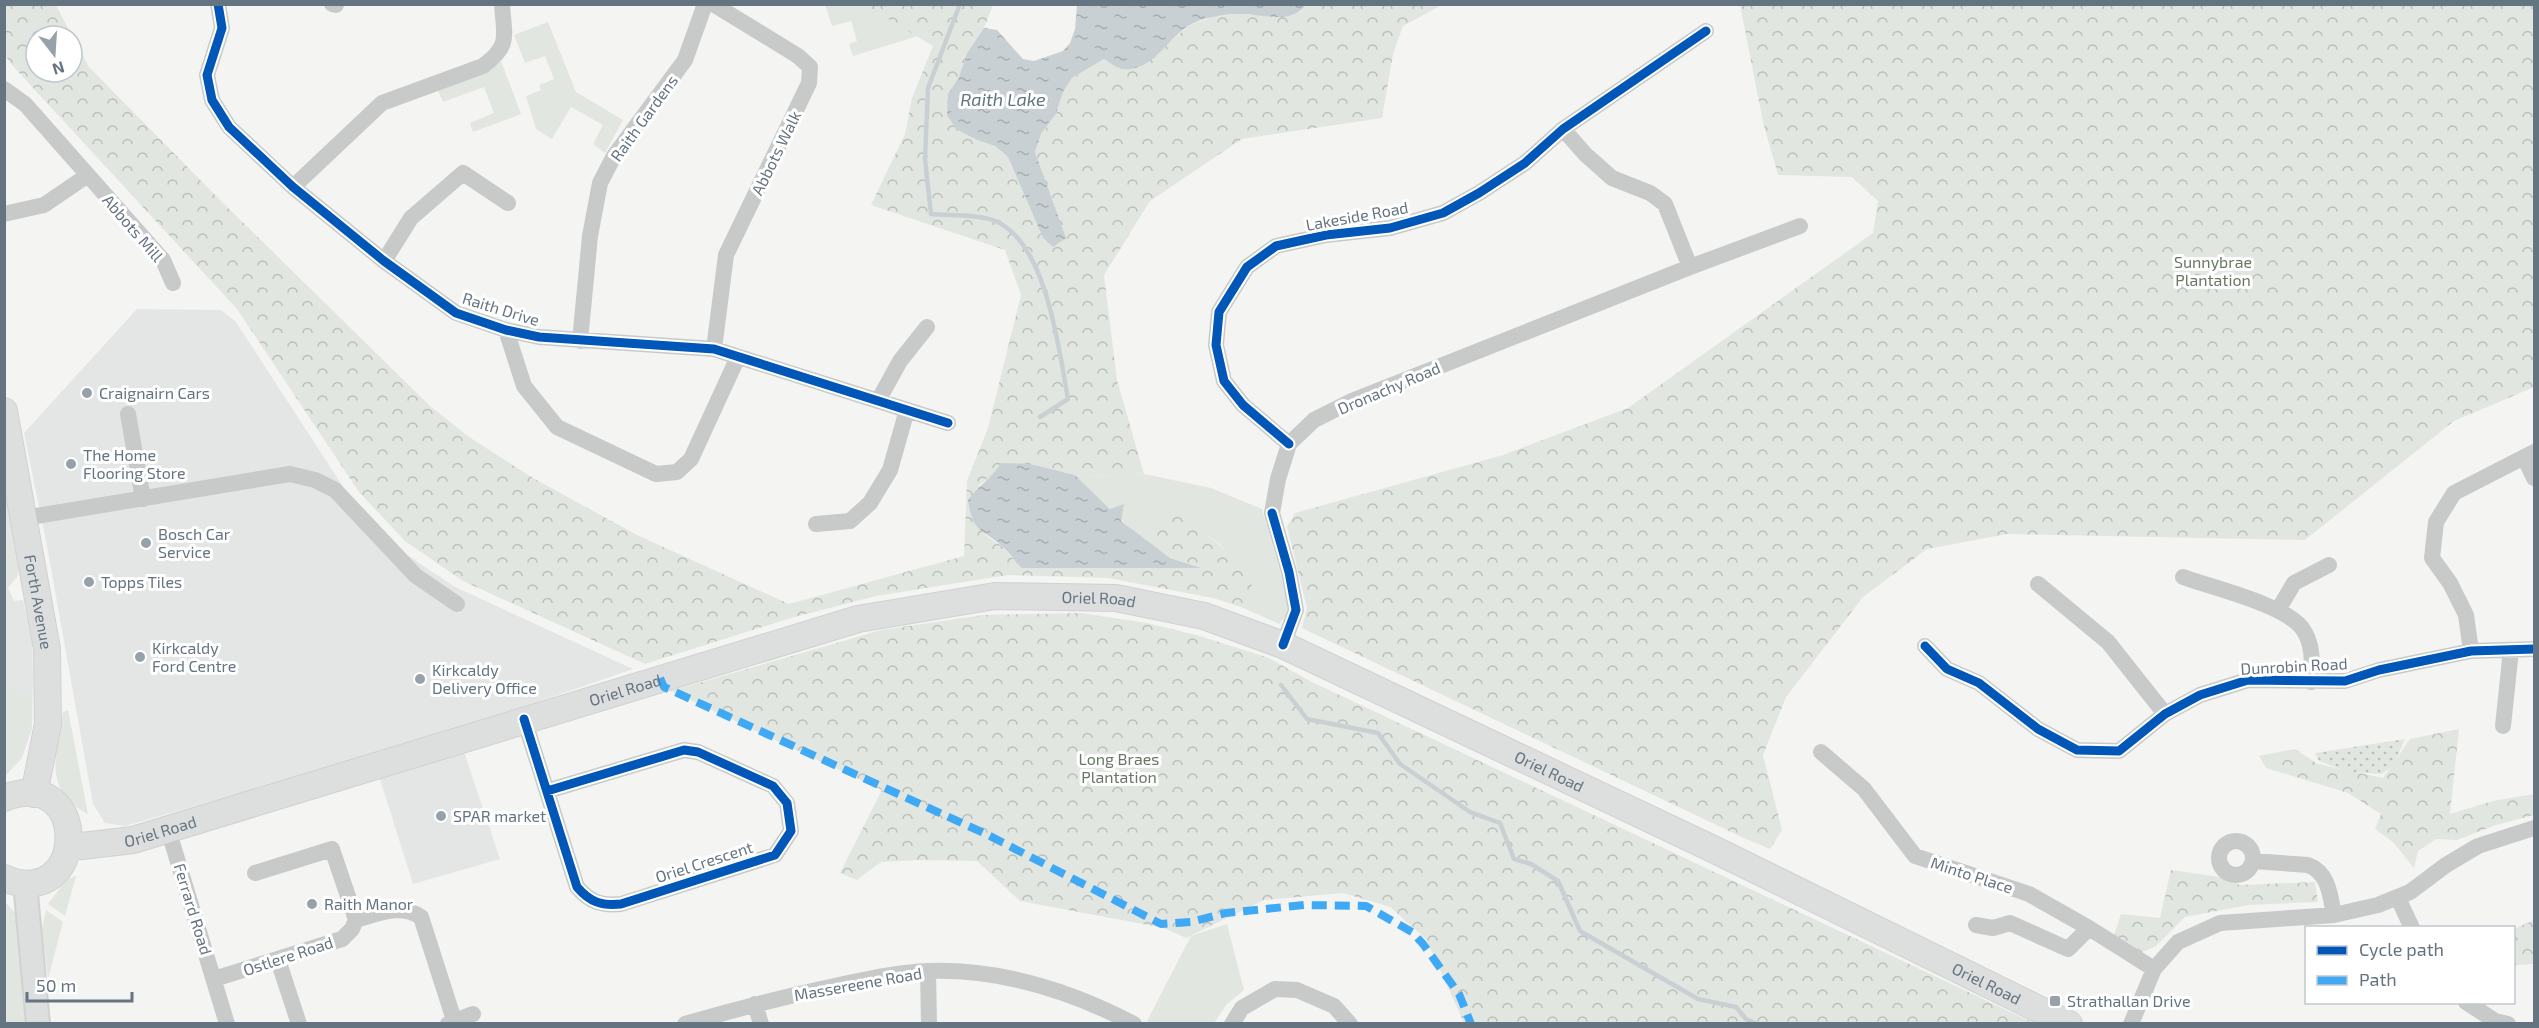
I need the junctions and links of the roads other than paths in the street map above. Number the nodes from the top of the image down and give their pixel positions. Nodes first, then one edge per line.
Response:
1 (332, 4) edge
2 (502, 4) edge
3 (705, 4) edge
4 (713, 4) edge
5 (218, 5) edge
6 (336, 5) edge
7 (1706, 31) dead end
8 (4, 89) edge
9 (1563, 129) junction
10 (88, 175) junction
11 (292, 187) junction
12 (508, 203) dead end
13 (4, 214) edge
14 (1800, 226) dead end
15 (384, 261) junction
16 (1690, 267) junction
17 (173, 283) dead end
18 (927, 327) dead end
19 (506, 330) junction
20 (580, 341) junction
21 (714, 349) junction
22 (738, 357) junction
23 (878, 401) junction
24 (906, 410) junction
25 (4, 411) edge
26 (128, 414) dead end
27 (948, 423) dead end
28 (1289, 444) junction
29 (2529, 455) edge
30 (2535, 478) edge
31 (143, 499) junction
32 (24, 518) junction
33 (816, 524) dead end
34 (2330, 565) dead end
35 (2183, 578) dead end
36 (2038, 584) dead end
37 (456, 604) dead end
38 (2277, 610) junction
39 (1283, 645) junction
40 (1925, 646) dead end
41 (2535, 649) edge
42 (2511, 650) junction
43 (2471, 651) junction
44 (2311, 682) junction
45 (2165, 714) junction
46 (524, 719) junction
47 (2503, 726) dead end
48 (1821, 752) dead end
49 (547, 790) junction
50 (34, 794) junction
51 (4, 798) edge
52 (2535, 828) edge
53 (168, 829) junction
54 (70, 844) junction
55 (2253, 861) dead end
56 (255, 873) dead end
57 (15, 880) edge
58 (2398, 898) junction
59 (2334, 915) junction
60 (356, 920) junction
61 (1976, 925) dead end
62 (2412, 926) edge
63 (2089, 928) junction
64 (278, 960) junction
65 (2154, 969) junction
66 (928, 971) junction
67 (214, 980) junction
68 (755, 1004) junction
69 (2469, 1004) edge
70 (474, 1014) dead end
71 (451, 1022) edge
72 (38, 1023) edge
73 (227, 1023) edge
74 (299, 1023) edge
75 (685, 1023) edge
76 (761, 1023) edge
77 (929, 1023) edge
78 (1134, 1023) edge
79 (1232, 1023) edge
80 (1350, 1023) edge
81 (2069, 1023) edge
82 (2131, 1023) edge
83 (2508, 1023) edge

1 - 6 street
2 - 11 street
3 - 20 street, Raith Gardens
4 - 21 street, Abbots Walk
5 - 11 street, Raith Drive
7 - 9 street, Lakeside Road
8 - 10 street, Abbots Mill
9 - 16 street
9 - 28 street, Lakeside Road
10 - 13 street
10 - 17 street, Abbots Mill
11 - 15 street, Raith Drive
12 - 15 street
14 - 16 street, Dronachy Road
15 - 19 street, Raith Drive
16 - 28 street, Dronachy Road
18 - 23 street
19 - 20 street, Raith Drive
19 - 22 street
20 - 21 street, Raith Drive
21 - 22 street, Raith Drive
22 - 23 street, Raith Drive
23 - 24 street, Raith Drive
24 - 27 street, Raith Drive
24 - 33 street
25 - 32 main road, Forth Avenue
26 - 31 street
28 - 39 street
29 - 30 street
29 - 43 street
31 - 32 street
31 - 37 street
32 - 50 main road, Forth Avenue
34 - 38 street
35 - 38 street, Dunrobin Road
36 - 45 street
38 - 44 street, Dunrobin Road
39 - 46 main road, Oriel Road
39 - 81 main road, Oriel Road
40 - 45 street, Dunrobin Road
41 - 42 street, Dunrobin Road
42 - 43 street, Dunrobin Road
42 - 47 street
43 - 44 street, Dunrobin Road
44 - 45 street, Dunrobin Road
46 - 49 street, Oriel Crescent
46 - 53 main road, Oriel Road
48 - 63 street, Minto Place
49 - 49 street, Oriel Crescent
50 - 51 main road
50 - 54 main road
52 - 58 street
53 - 54 main road, Oriel Road
53 - 67 street, Ferrard Road
54 - 57 main road
55 - 59 street
56 - 60 street
57 - 72 street
58 - 59 street
58 - 62 street
59 - 65 street
60 - 64 street, Ostlere Road
60 - 71 street
61 - 63 street
63 - 65 street, Minto Place
64 - 67 street, Ostlere Road
64 - 74 street
65 - 82 street
66 - 68 street, Massereene Road
66 - 77 street
66 - 78 street, Massereene Road
67 - 73 street, Ferrard Road
68 - 75 street, Massereene Road
68 - 76 street
69 - 83 street
70 - 71 street
79 - 80 street

